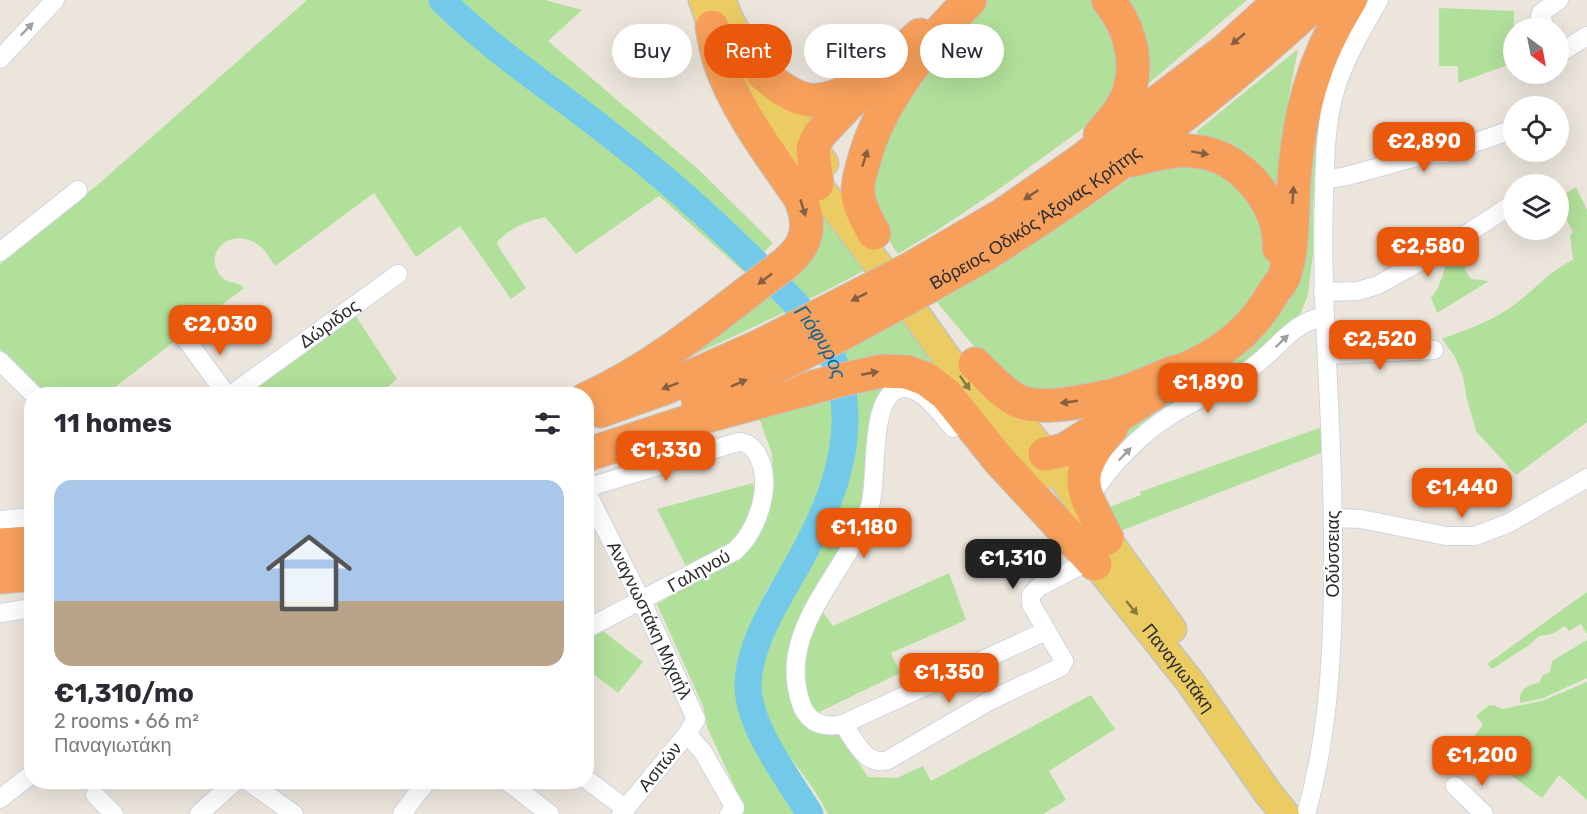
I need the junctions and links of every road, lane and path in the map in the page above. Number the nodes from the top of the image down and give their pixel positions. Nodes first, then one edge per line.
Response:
1 (56, 0) edge
2 (959, 0) edge
3 (970, 0) edge
4 (1108, 0) edge
5 (1281, 0) edge
6 (1320, 0) edge
7 (1350, 0) edge
8 (1379, 0) edge
9 (1559, 0) edge
10 (712, 9) edge
11 (1542, 18) edge
12 (727, 24) edge
13 (1587, 36) edge
14 (908, 46) edge
15 (1569, 48) edge
16 (0, 59) edge
17 (765, 78) edge
18 (768, 78) edge
19 (870, 78) edge
20 (873, 78) edge
21 (1503, 133) edge
22 (813, 148) junction
23 (1079, 162) junction
24 (1122, 163) junction
25 (1324, 180) junction
26 (817, 184) junction
27 (78, 190) dead end
28 (1503, 210) edge
29 (874, 233) junction
30 (0, 252) edge
31 (398, 274) dead end
32 (918, 278) junction
33 (1274, 291) junction
34 (1323, 292) junction
35 (1324, 317) junction
36 (185, 338) dead end
37 (1434, 350) dead end
38 (1326, 355) junction
39 (0, 361) edge
40 (975, 364) junction
41 (1185, 369) junction
42 (770, 370) junction
43 (26, 387) edge
44 (221, 387) edge
45 (242, 387) edge
46 (594, 395) edge
47 (594, 412) edge
48 (1124, 412) junction
49 (594, 439) edge
50 (594, 452) edge
51 (1032, 456) junction
52 (1587, 478) edge
53 (594, 487) edge
54 (1088, 500) junction
55 (594, 506) edge
56 (24, 518) edge
57 (1334, 518) junction
58 (0, 520) edge
59 (24, 544) edge
60 (0, 546) edge
61 (1093, 557) junction
62 (24, 575) edge
63 (0, 577) edge
64 (642, 602) junction
65 (24, 609) edge
66 (0, 613) edge
67 (594, 625) edge
68 (1046, 631) junction
69 (843, 724) junction
70 (691, 727) junction
71 (24, 780) edge
72 (594, 786) edge
73 (1455, 786) dead end
74 (226, 789) edge
75 (259, 789) edge
76 (421, 789) edge
77 (517, 789) edge
78 (95, 795) dead end
79 (0, 799) edge
80 (624, 811) edge
81 (732, 811) edge
82 (114, 814) edge
83 (199, 814) edge
84 (294, 814) edge
85 (402, 814) edge
86 (550, 814) edge
87 (1285, 814) edge
88 (1295, 814) edge
89 (1306, 814) edge
90 (1484, 814) edge

16 -> 1 street
2 - 14 highway
29 -> 3 highway
4 - 23 highway
5 -> 23 highway, Βόρειος Οδικός Άξονας Κρήτης
6 - 24 highway, Βόρειος Οδικός Άξονας Κρήτης
33 -> 7 highway
8 - 25 street, Οδύσσειας
9 - 11 street
10 - 12 main road
10 - 26 main road
10 -> 46 highway
13 - 15 street
17 - 22 main road
18 - 19 highway
20 - 22 highway
21 - 25 street
22 - 26 highway
22 - 29 main road
23 -> 32 highway, Βόρειος Οδικός Άξονας Κρήτης
24 - 32 highway, Βόρειος Οδικός Άξονας Κρήτης
24 -> 33 highway
25 - 34 street, Οδύσσειας
26 -> 51 main road
27 - 30 street
28 - 34 street
29 - 40 main road
31 - 45 street, Δώριδος
32 - 42 highway, Βόρειος Οδικός Άξονας Κρήτης, bridge
33 - 41 highway
34 - 35 street, Οδύσσειας
35 - 38 street, Οδύσσειας
54 -> 35 street
36 - 44 street
37 - 38 street
38 - 57 street, Οδύσσειας
39 - 43 street
41 -> 40 highway
40 - 51 main road
41 - 48 highway
42 -> 47 highway, Βόρειος Οδικός Άξονας Κρήτης
49 -> 42 highway, Βόρειος Οδικός Άξονας Κρήτης
42 - 50 highway
42 -> 61 highway
48 - 51 highway
48 - 54 highway
51 - 61 main road
51 - 61 main road, Παναγιωτάκη
52 - 57 street
53 - 64 street, Γαληνού
54 - 61 highway
55 - 64 street, Αναγνωστάκη Μιχαήλ
56 - 58 street
57 - 89 street, Οδύσσειας
59 - 60 highway
61 - 68 street
61 - 69 street
61 -> 87 main road, Παναγιωτάκη
61 - 88 main road, Παναγιωτάκη
62 - 63 highway
64 - 67 street, Γαληνού
64 - 70 street, Αναγνωστάκη Μιχαήλ
65 - 66 street
68 - 69 street
68 - 69 street
70 - 80 street, Ασιτών
70 - 81 street, Αναγνωστάκη Μιχαήλ
71 - 79 street
72 - 80 street
73 - 90 street
74 - 83 street
75 - 84 street
76 - 85 street
77 - 86 street
78 - 82 street

